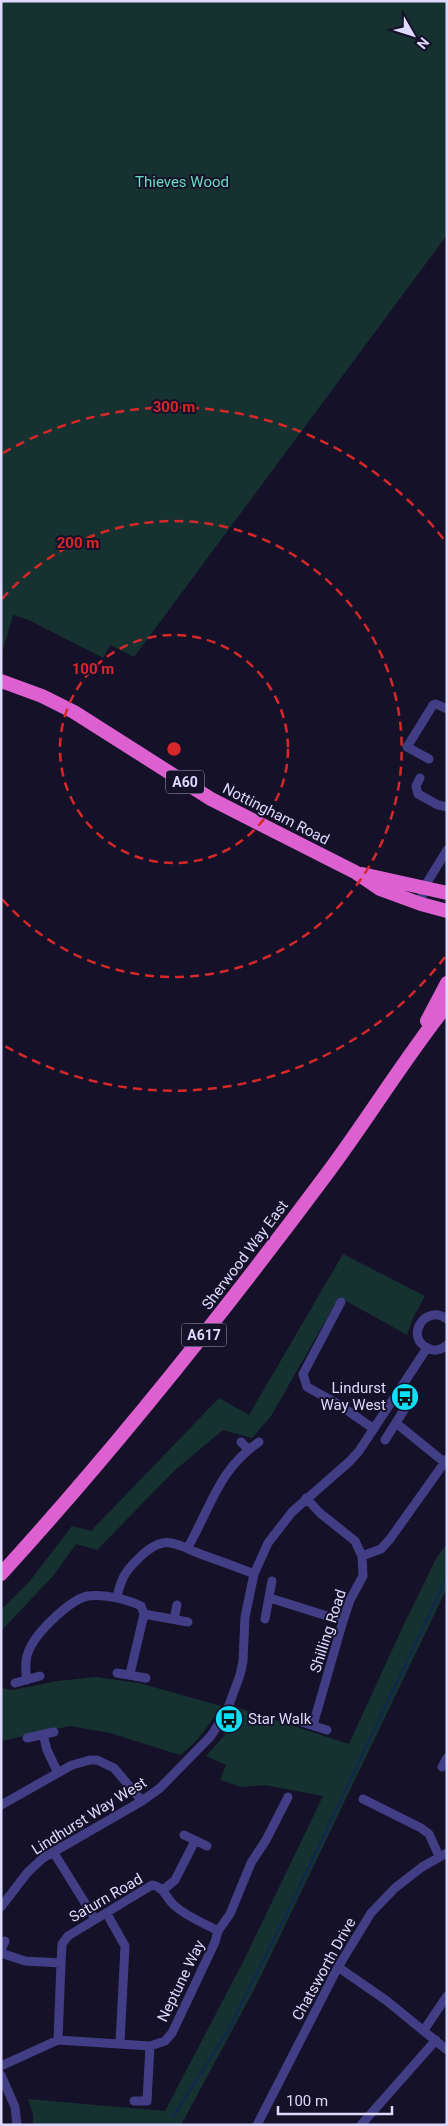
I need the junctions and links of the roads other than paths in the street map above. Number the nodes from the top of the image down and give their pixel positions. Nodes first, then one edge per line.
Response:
1 (1, 681) edge
2 (447, 709) edge
3 (429, 759) dead end
4 (420, 778) dead end
5 (447, 807) edge
6 (447, 850) edge
7 (355, 872) junction
8 (447, 888) edge
9 (423, 889) junction
10 (447, 893) edge
11 (447, 900) edge
12 (420, 904) junction
13 (447, 911) edge
14 (446, 983) edge
15 (447, 1005) edge
16 (422, 1036) junction
17 (341, 1302) dead end
18 (447, 1319) edge
19 (447, 1345) edge
20 (427, 1348) junction
21 (404, 1410) dead end
22 (396, 1424) junction
23 (374, 1428) junction
24 (386, 1440) dead end
25 (241, 1442) dead end
26 (259, 1442) dead end
27 (248, 1449) junction
28 (445, 1460) edge
29 (306, 1498) junction
30 (188, 1547) junction
31 (362, 1556) junction
32 (1, 1574) edge
33 (254, 1574) junction
34 (272, 1581) dead end
35 (117, 1598) junction
36 (270, 1598) junction
37 (177, 1605) dead end
38 (144, 1614) junction
39 (174, 1619) junction
40 (265, 1619) dead end
41 (342, 1621) junction
42 (188, 1622) dead end
43 (117, 1673) dead end
44 (130, 1674) junction
45 (40, 1676) dead end
46 (146, 1678) dead end
47 (27, 1680) junction
48 (15, 1684) dead end
49 (298, 1721) dead end
50 (313, 1725) junction
51 (327, 1730) dead end
52 (54, 1732) dead end
53 (43, 1734) junction
54 (27, 1738) dead end
55 (447, 1758) edge
56 (442, 1768) dead end
57 (58, 1773) junction
58 (288, 1797) dead end
59 (363, 1799) dead end
60 (142, 1801) junction
61 (273, 1802) dead end
62 (1, 1805) edge
63 (282, 1807) junction
64 (184, 1835) dead end
65 (195, 1841) junction
66 (207, 1846) dead end
67 (54, 1853) junction
68 (443, 1855) edge
69 (163, 1890) junction
70 (3, 1901) edge
71 (106, 1914) junction
72 (95, 1919) junction
73 (218, 1931) junction
74 (2, 1948) edge
75 (61, 1963) junction
76 (338, 1967) junction
77 (447, 1996) edge
78 (424, 2030) junction
79 (58, 2040) junction
80 (436, 2040) junction
81 (120, 2043) junction
82 (150, 2046) junction
83 (447, 2050) edge
84 (1, 2066) edge
85 (1, 2075) edge
86 (134, 2101) dead end
87 (17, 2125) edge
88 (257, 2125) edge
89 (361, 2125) edge

1 - 7 highway, Nottingham Road / A60
2 - 3 street
4 - 5 street
6 - 9 street
7 - 9 highway, Nottingham Road / A60
7 - 12 highway, Nottingham Road / A60
8 - 9 highway
9 - 10 highway, Nottingham Road / A60
9 - 11 highway
9 - 12 street
12 - 13 highway, Nottingham Road / A60
14 - 16 highway, Sherwood Way East / A617
15 - 16 highway, Sherwood Way East / A617
16 - 32 highway, Sherwood Way East / A617
17 - 23 street
18 - 20 street
19 - 20 street
20 - 23 street, Lindhurst Way West
21 - 22 street
22 - 24 street
22 - 28 street
23 - 29 street, Lindhurst Way West
25 - 27 street
26 - 27 street
27 - 30 street
28 - 31 street
29 - 31 street
29 - 33 street, Lindhurst Way West
30 - 33 street
30 - 35 street
31 - 41 street, Shilling Road
33 - 60 street, Lindhurst Way West
34 - 36 street
35 - 38 street
35 - 47 street
36 - 40 street
36 - 41 street
37 - 39 street
38 - 39 street
38 - 44 street
39 - 42 street
41 - 50 street, Shilling Road
43 - 44 street
44 - 46 street
45 - 47 street
47 - 48 street
49 - 50 street
50 - 51 street
52 - 53 street
53 - 54 street
53 - 57 street
55 - 56 street
57 - 60 street
57 - 62 street
58 - 63 street, Neptune Way
59 - 68 street
60 - 67 street, Lindhurst Way West
61 - 63 street
63 - 73 street, Neptune Way
64 - 65 street
65 - 66 street
65 - 69 street
67 - 70 street, Lindhurst Way West
67 - 72 street
68 - 76 street, Chatsworth Drive
69 - 71 street, Saturn Road
69 - 73 street, Saturn Road
71 - 72 street, Saturn Road
71 - 81 street
72 - 75 street, Saturn Road
73 - 82 street, Neptune Way
74 - 75 street
75 - 79 street, Saturn Road
76 - 78 street
76 - 88 street, Chatsworth Drive
77 - 78 street
78 - 80 street
79 - 81 street
79 - 84 street
80 - 83 street
80 - 89 street
81 - 82 street
82 - 86 street
85 - 87 street

